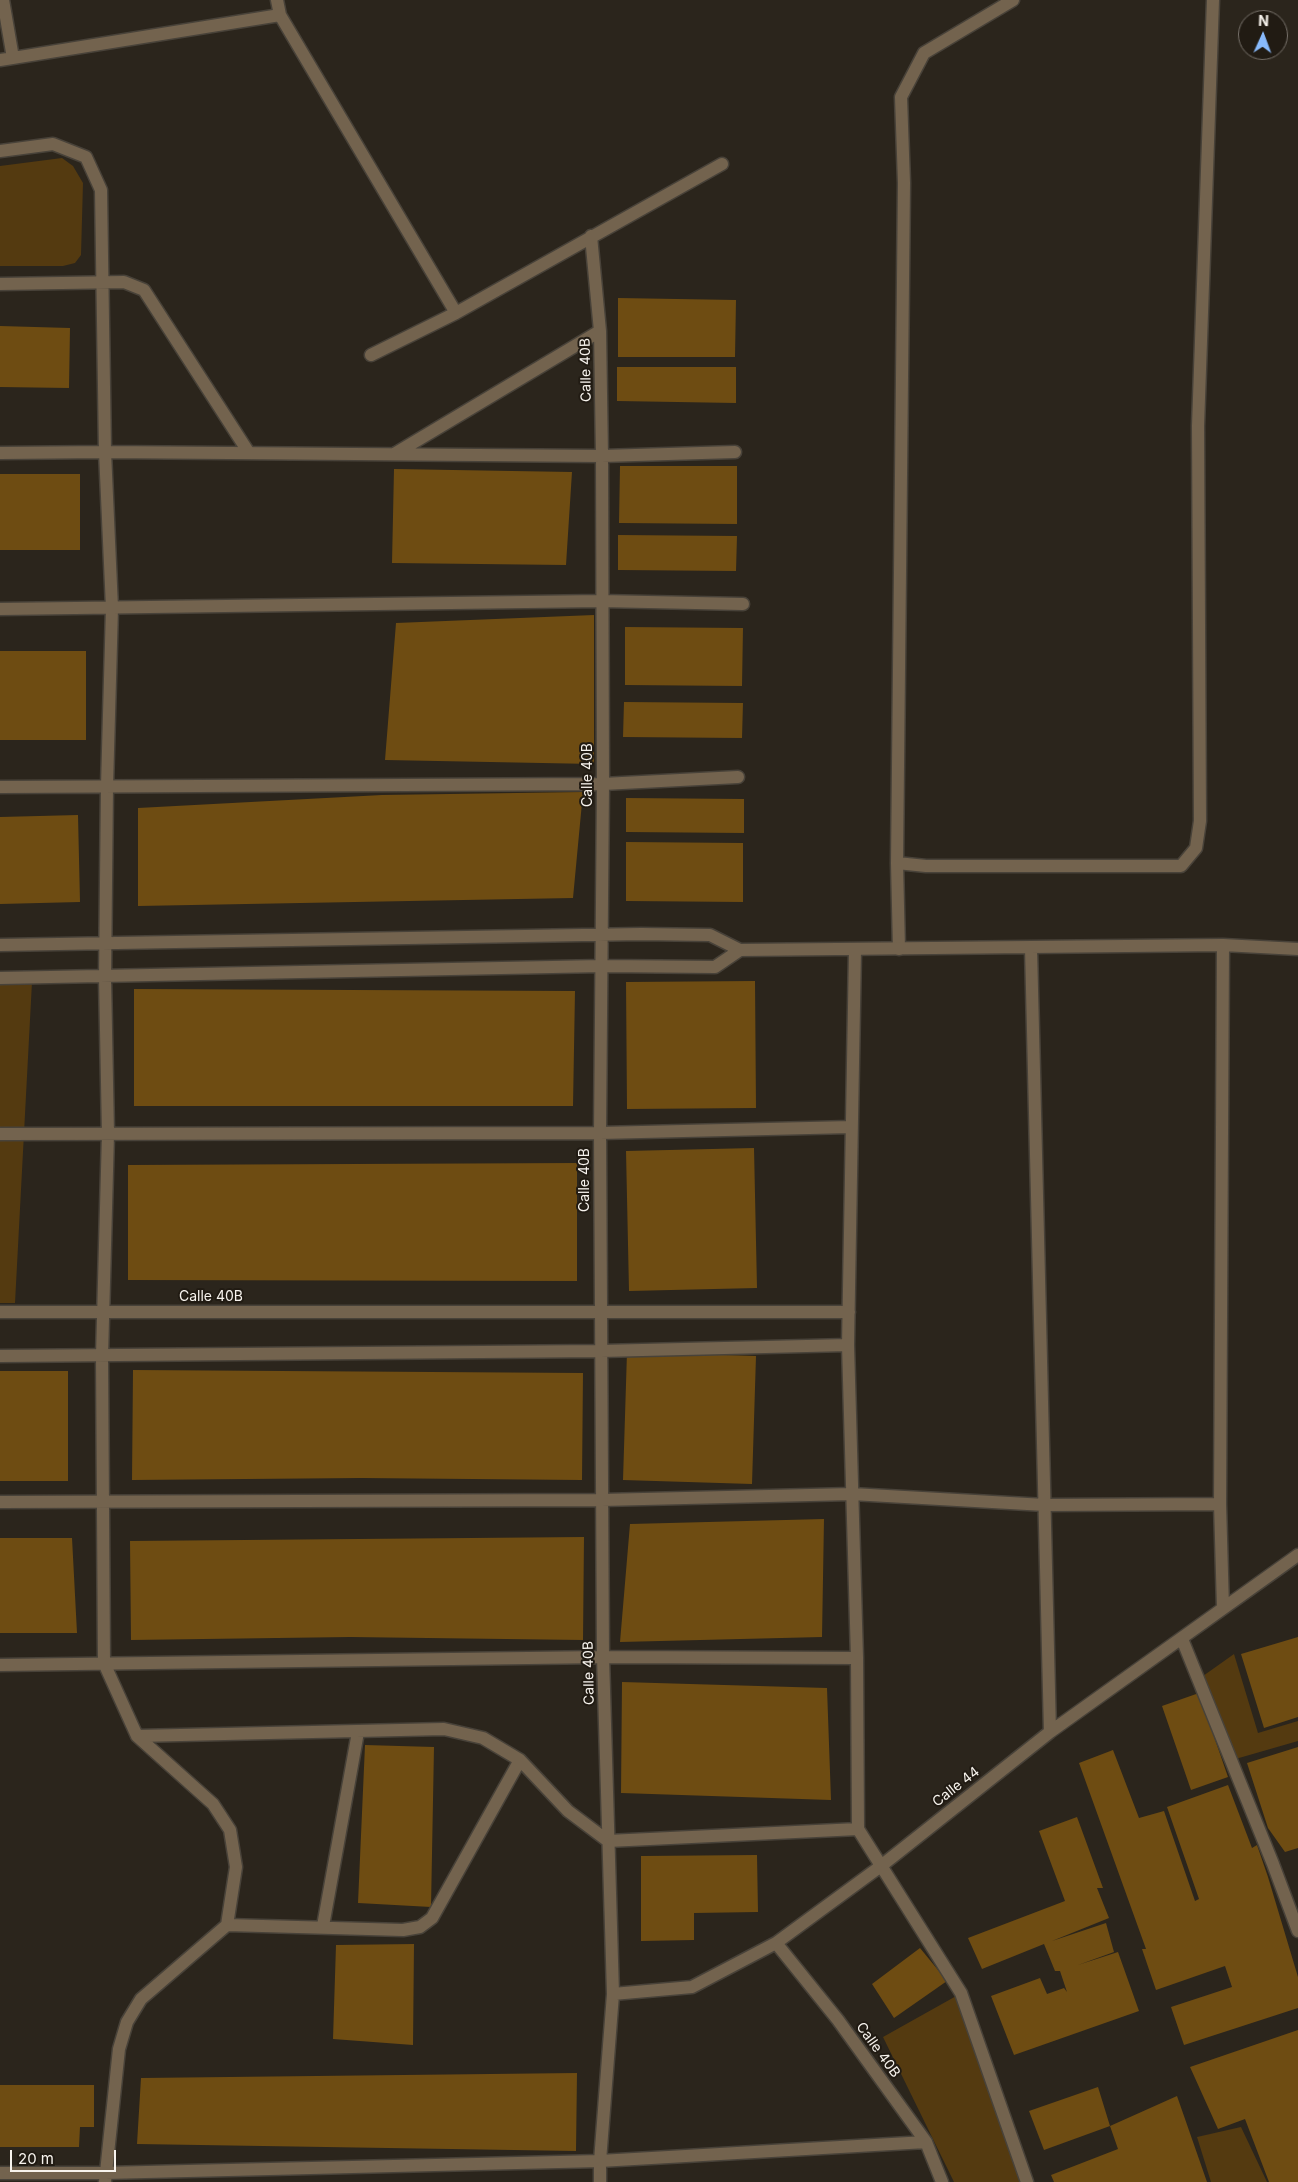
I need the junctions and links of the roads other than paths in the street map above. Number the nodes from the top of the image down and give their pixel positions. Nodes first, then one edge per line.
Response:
1 (3, 0) edge
2 (277, 0) edge
3 (1014, 0) edge
4 (1213, 0) edge
5 (280, 15) junction
6 (6, 59) edge
7 (0, 151) edge
8 (722, 164) dead end
9 (591, 236) junction
10 (103, 282) junction
11 (0, 284) edge
12 (456, 313) junction
13 (600, 331) junction
14 (371, 355) dead end
15 (105, 452) junction
16 (735, 452) dead end
17 (0, 453) edge
18 (249, 453) junction
19 (395, 454) junction
20 (602, 456) junction
21 (602, 601) junction
22 (742, 604) dead end
23 (112, 608) junction
24 (0, 609) edge
25 (738, 777) dead end
26 (603, 784) junction
27 (107, 786) junction
28 (0, 787) edge
29 (897, 864) junction
30 (602, 935) junction
31 (105, 944) junction
32 (0, 945) edge
33 (1222, 945) junction
34 (1031, 948) junction
35 (1298, 949) edge
36 (740, 950) junction
37 (855, 950) junction
38 (899, 950) junction
39 (602, 966) junction
40 (0, 978) edge
41 (104, 978) junction
42 (851, 1127) junction
43 (600, 1133) junction
44 (0, 1134) edge
45 (108, 1134) junction
46 (0, 1312) edge
47 (103, 1312) junction
48 (849, 1312) junction
49 (601, 1314) junction
50 (848, 1345) junction
51 (601, 1351) junction
52 (0, 1356) edge
53 (102, 1356) junction
54 (852, 1494) junction
55 (102, 1500) junction
56 (602, 1500) junction
57 (0, 1502) edge
58 (1220, 1504) junction
59 (1045, 1505) junction
60 (1298, 1555) edge
61 (1223, 1608) junction
62 (1182, 1639) junction
63 (603, 1657) junction
64 (857, 1658) junction
65 (0, 1664) edge
66 (104, 1664) junction
67 (358, 1732) junction
68 (1050, 1732) junction
69 (137, 1736) junction
70 (520, 1760) junction
71 (858, 1829) junction
72 (608, 1840) junction
73 (881, 1866) junction
74 (227, 1926) junction
75 (323, 1926) junction
76 (1298, 1931) edge
77 (776, 1943) junction
78 (613, 1994) junction
79 (926, 2142) junction
80 (600, 2161) junction
81 (0, 2173) edge
82 (105, 2178) edge
83 (600, 2182) edge
84 (942, 2182) edge
85 (1027, 2182) edge

1 - 6 street
2 - 5 street
3 - 29 street
4 - 29 street
5 - 6 street
5 - 12 street
7 - 10 street
8 - 9 street
9 - 12 street
9 - 13 street, Calle 40B
10 - 11 street
10 - 15 street
10 - 18 street
12 - 14 street
13 - 19 street
13 - 20 street, Calle 40B
15 - 17 street
15 - 18 street
15 - 23 street
16 - 20 street
18 - 19 street
19 - 20 street
20 - 21 street, Calle 40B
21 - 22 street
21 - 23 street
21 - 26 street, Calle 40B
23 - 24 street
23 - 27 street
25 - 26 street
26 - 27 street
26 - 30 street, Calle 40B
27 - 28 street
27 - 31 street
29 - 38 street
30 - 31 street
30 - 36 street
30 - 39 street, Calle 40B
31 - 32 street
31 - 41 street
33 - 34 street
33 - 35 street
33 - 58 street
34 - 38 street
34 - 59 street
36 - 37 street
36 - 39 street
37 - 38 street
37 - 42 street
39 - 41 street
39 - 43 street, Calle 40B
40 - 41 street
41 - 45 street
42 - 43 street
42 - 48 street
43 - 45 street
43 - 49 street, Calle 40B
44 - 45 street
45 - 47 street
46 - 47 street, Calle 40B
47 - 49 street, Calle 40B
47 - 53 street
48 - 49 street, Calle 40B
48 - 50 street
49 - 51 street, Calle 40B
50 - 51 street
50 - 54 street
51 - 53 street
51 - 56 street, Calle 40B
52 - 53 street
53 - 55 street
54 - 56 street
54 - 59 street
54 - 64 street
55 - 56 street
55 - 57 street
55 - 66 street
56 - 63 street, Calle 40B
58 - 59 street
58 - 61 street
59 - 68 street
60 - 61 street, Calle 44
61 - 62 street, Calle 44
62 - 68 street, Calle 44
62 - 76 street
63 - 64 street
63 - 66 street
63 - 72 street, Calle 40B
64 - 71 street
65 - 66 street
66 - 69 street
67 - 69 street
67 - 70 street
67 - 75 street
68 - 73 street, Calle 44
69 - 74 street
70 - 72 street
70 - 75 street
71 - 72 street
71 - 73 street
72 - 78 street, Calle 40B
73 - 77 street, Calle 44
73 - 85 street
74 - 75 street
74 - 82 street
77 - 78 street, Calle 44
77 - 79 street, Calle 40B
78 - 80 street, Calle 40B
79 - 80 street
79 - 84 street, Calle 40B
80 - 82 street
80 - 83 street, Calle 40B
81 - 82 street

